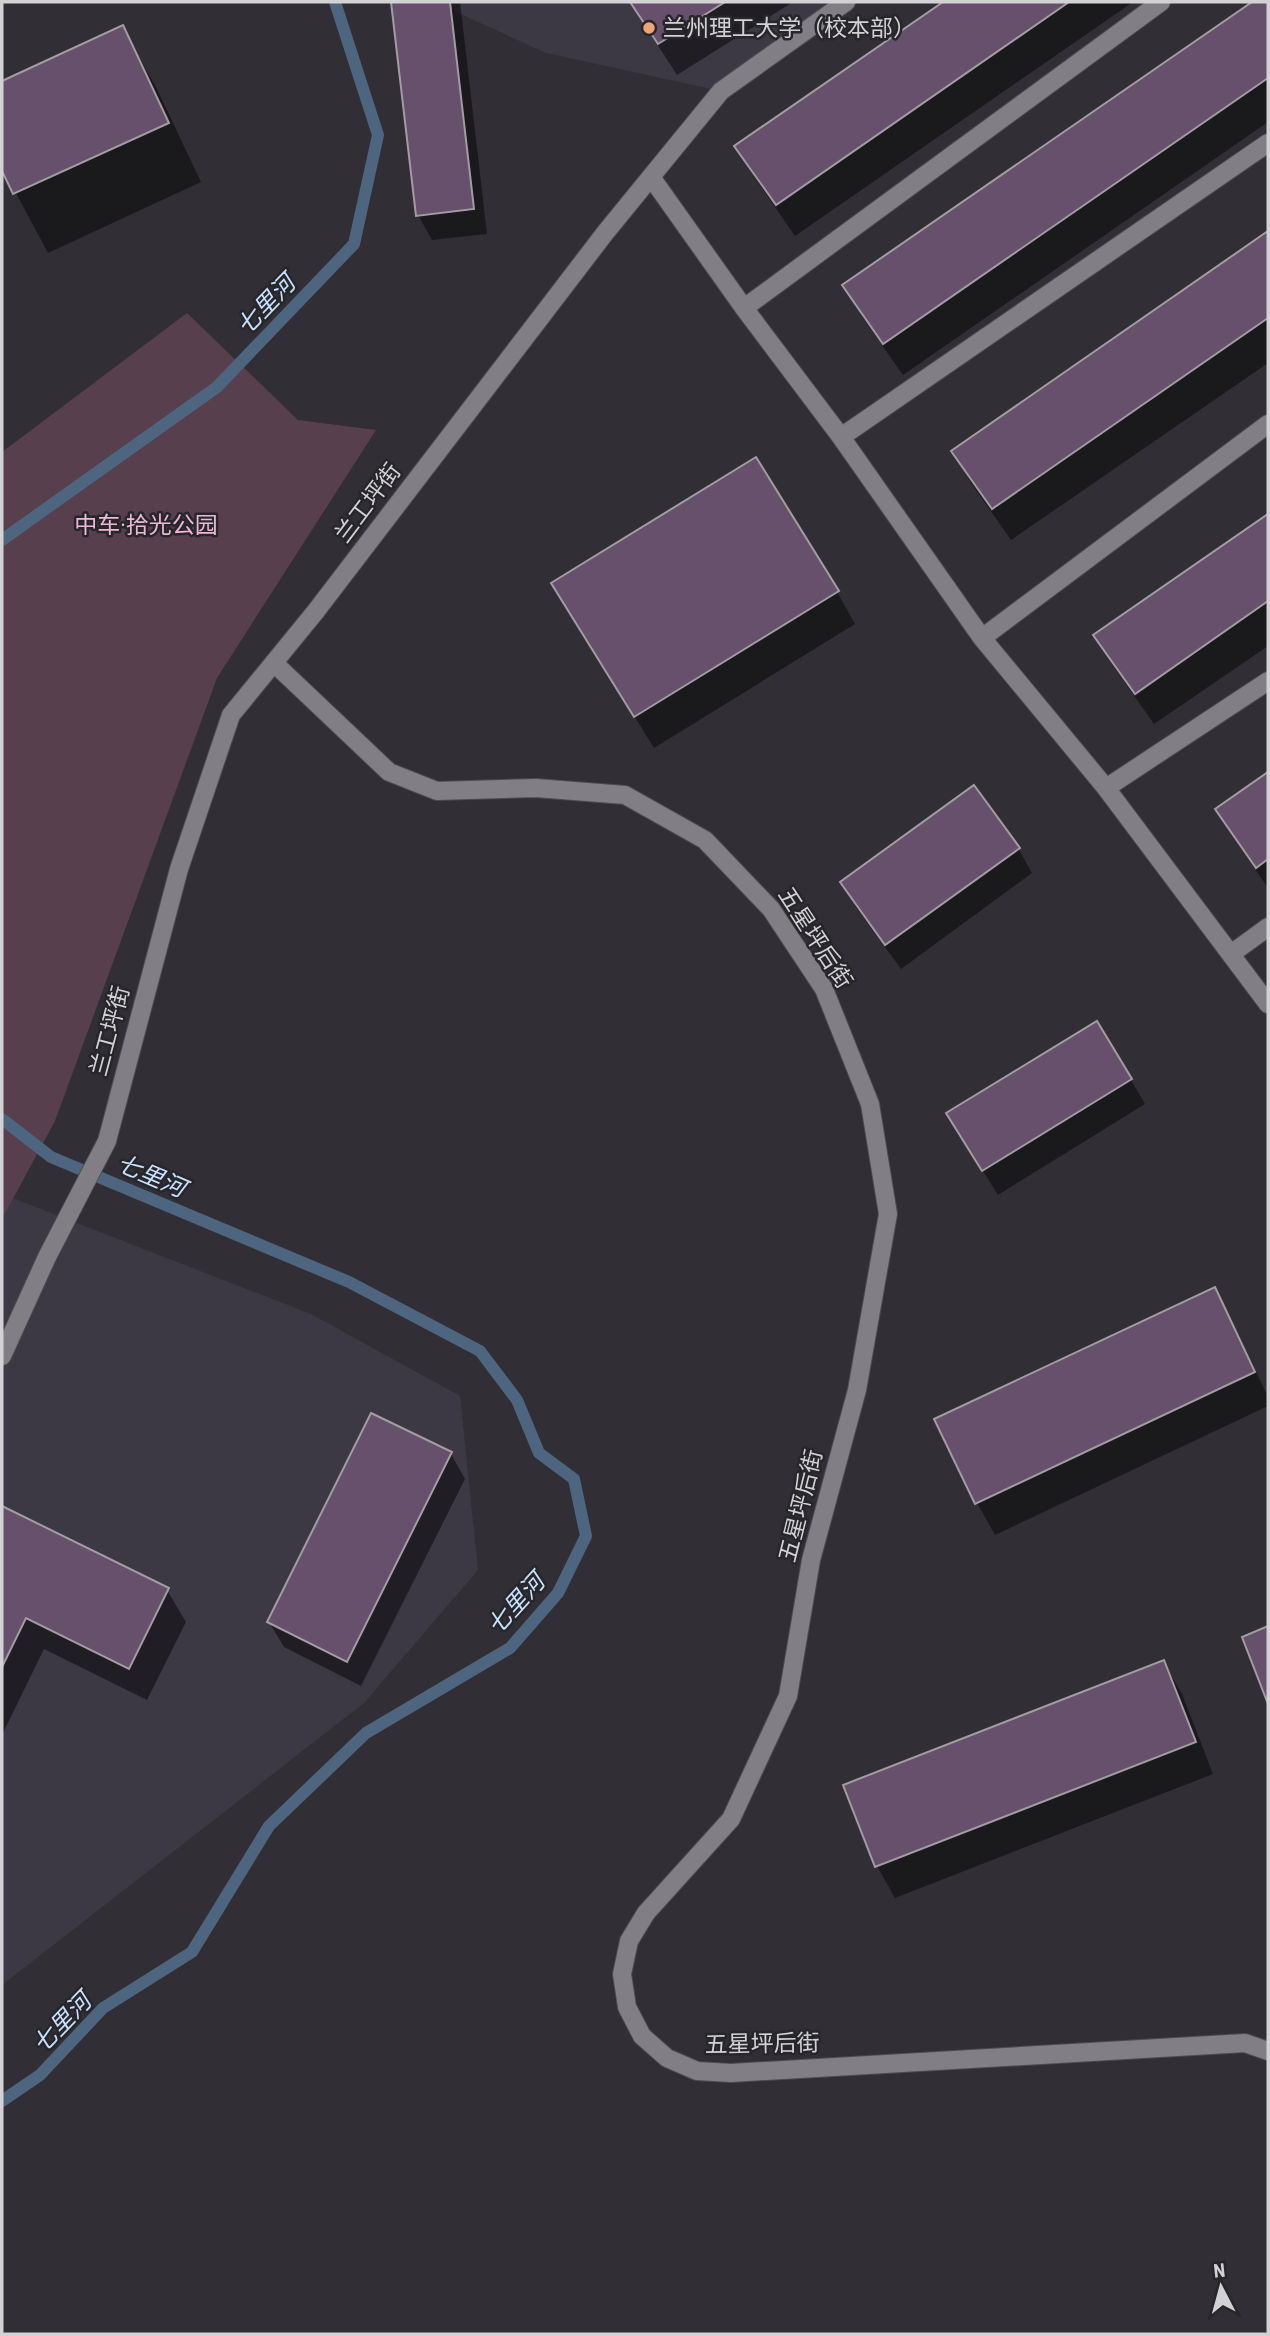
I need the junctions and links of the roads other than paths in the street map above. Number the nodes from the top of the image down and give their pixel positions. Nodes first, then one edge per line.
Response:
1 (846, 2) edge
2 (1161, 2) edge
3 (1268, 143) edge
4 (651, 177) junction
5 (744, 308) junction
6 (1268, 424) edge
7 (841, 437) junction
8 (982, 638) junction
9 (274, 663) junction
10 (1268, 681) edge
11 (1106, 788) junction
12 (1268, 927) edge
13 (1231, 954) junction
14 (1268, 1003) edge
15 (2, 1356) edge
16 (1268, 2051) edge

1 - 4 street, 兰工坪街
2 - 5 street
3 - 7 street
4 - 5 street
4 - 9 street, 兰工坪街
5 - 7 street
6 - 8 street
7 - 8 street
8 - 11 street
9 - 15 street, 兰工坪街
9 - 16 street, 五星坪后街
10 - 11 street
11 - 13 street
12 - 13 street
13 - 14 street

